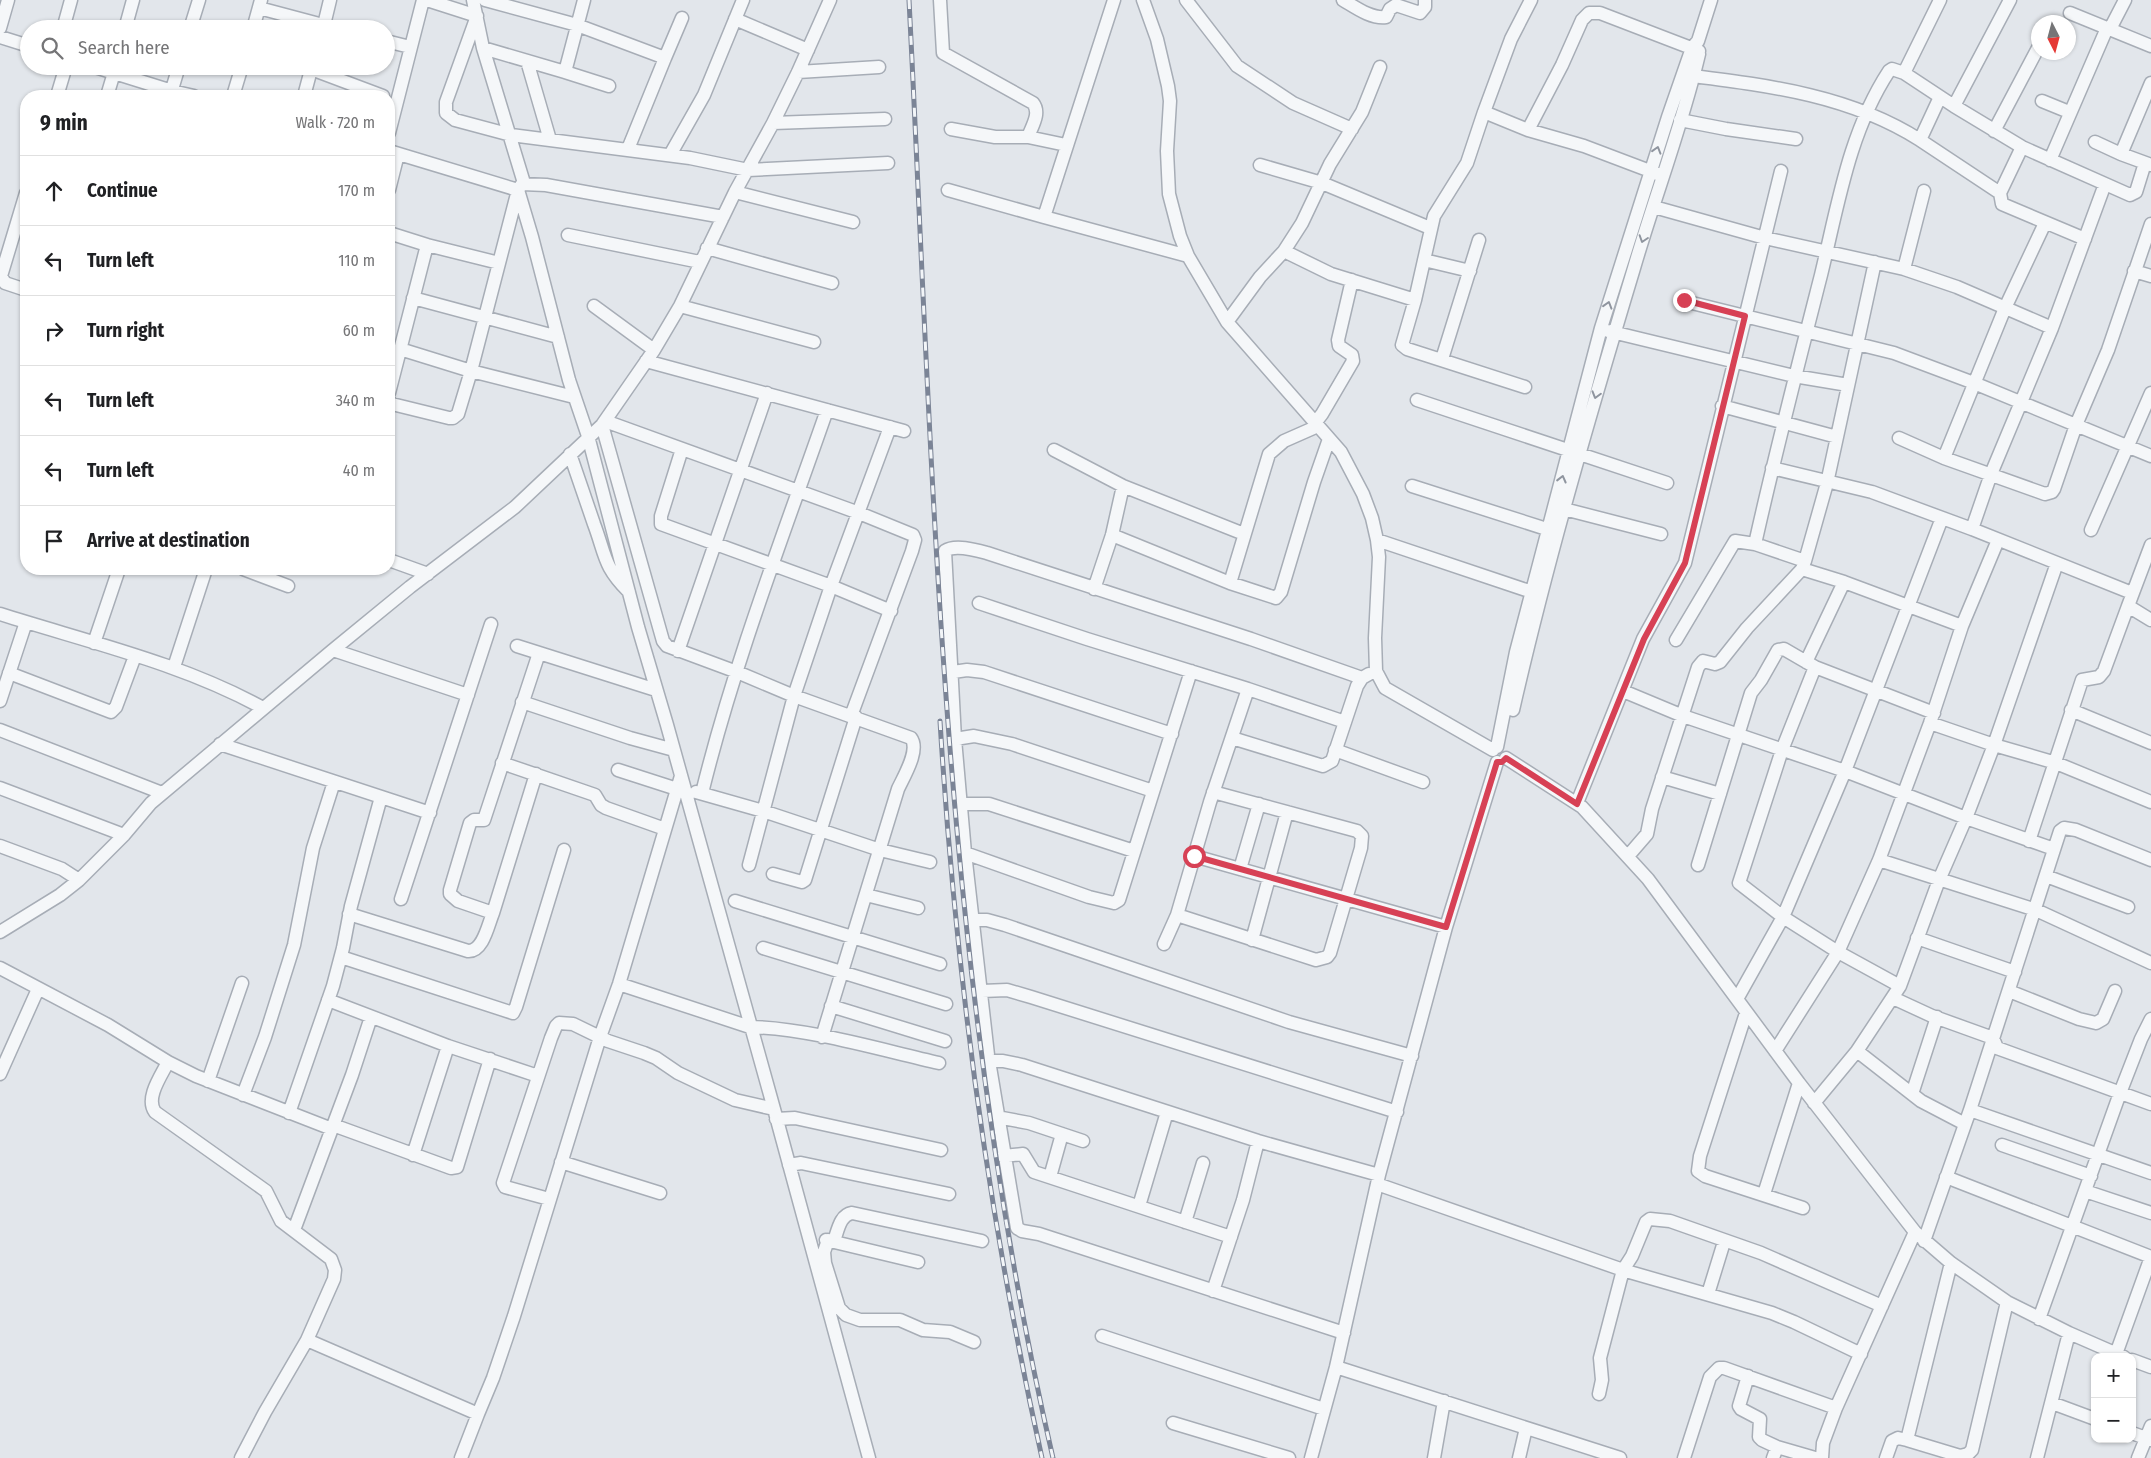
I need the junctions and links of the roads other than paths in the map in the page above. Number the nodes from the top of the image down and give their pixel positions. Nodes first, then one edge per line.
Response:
1 (8, 0) edge
2 (71, 0) edge
3 (133, 0) edge
4 (199, 0) edge
5 (330, 0) edge
6 (423, 0) edge
7 (427, 0) edge
8 (474, 0) edge
9 (485, 0) edge
10 (584, 0) edge
11 (743, 0) edge
12 (830, 0) edge
13 (940, 0) edge
14 (1114, 0) edge
15 (1143, 0) edge
16 (1186, 0) edge
17 (1342, 0) edge
18 (1425, 0) edge
19 (1531, 0) edge
20 (1711, 0) edge
21 (1940, 0) edge
22 (2010, 0) edge
23 (2125, 0) edge
24 (260, 4) edge
25 (516, 4) edge
26 (2070, 13) dead end
27 (477, 16) junction
28 (682, 18) dead end
29 (735, 19) junction
30 (65, 20) edge
31 (127, 20) edge
32 (193, 20) edge
33 (256, 20) edge
34 (305, 20) edge
35 (326, 20) edge
36 (577, 25) junction
37 (0, 28) edge
38 (2109, 29) junction
39 (0, 37) edge
40 (20, 43) edge
41 (395, 43) edge
42 (2151, 46) edge
43 (410, 47) junction
44 (1697, 47) junction
45 (483, 48) junction
46 (808, 50) junction
47 (665, 58) junction
48 (2032, 60) edge
49 (527, 61) junction
50 (879, 67) dead end
51 (1380, 67) dead end
52 (565, 72) junction
53 (798, 72) junction
54 (1904, 72) junction
55 (63, 75) edge
56 (113, 75) edge
57 (127, 75) edge
58 (176, 75) edge
59 (239, 75) edge
60 (309, 75) edge
61 (329, 75) edge
62 (1693, 76) junction
63 (2151, 83) edge
64 (609, 86) dead end
65 (59, 90) edge
66 (109, 90) edge
67 (162, 90) edge
68 (172, 90) edge
69 (235, 90) edge
70 (306, 90) edge
71 (368, 90) edge
72 (395, 93) edge
73 (1940, 97) junction
74 (2042, 101) dead end
75 (1954, 106) junction
76 (1484, 112) junction
77 (2069, 112) junction
78 (1865, 113) junction
79 (885, 119) dead end
80 (1680, 120) junction
81 (773, 123) junction
82 (951, 129) dead end
83 (1352, 129) junction
84 (1528, 130) junction
85 (1994, 131) junction
86 (511, 135) junction
87 (1028, 137) junction
88 (1796, 139) dead end
89 (550, 140) junction
90 (1920, 140) junction
91 (2096, 142) dead end
92 (1066, 146) junction
93 (2022, 147) junction
94 (628, 149) junction
95 (395, 154) edge
96 (2122, 154) junction
97 (670, 155) junction
98 (2050, 160) junction
99 (888, 163) dead end
100 (2148, 164) edge
101 (1260, 165) dead end
102 (748, 170) junction
103 (1781, 171) dead end
104 (1650, 172) junction
105 (1663, 176) junction
106 (1322, 183) junction
107 (2105, 184) junction
108 (521, 187) junction
109 (948, 190) dead end
110 (1924, 191) dead end
111 (734, 192) junction
112 (2000, 193) junction
113 (1654, 207) junction
114 (20, 213) edge
115 (723, 216) junction
116 (1044, 217) junction
117 (853, 222) dead end
118 (2045, 223) junction
119 (2151, 224) edge
120 (1430, 228) junction
121 (395, 235) edge
122 (568, 235) dead end
123 (1764, 238) junction
124 (2086, 239) junction
125 (1479, 240) dead end
126 (427, 245) junction
127 (708, 248) junction
128 (1284, 251) junction
129 (1826, 253) junction
130 (1188, 256) junction
131 (1424, 260) junction
132 (700, 262) junction
133 (1875, 262) junction
134 (499, 263) junction
135 (1904, 269) junction
136 (1470, 271) junction
137 (2134, 271) junction
138 (2151, 276) edge
139 (1352, 280) junction
140 (832, 282) dead end
141 (20, 288) edge
142 (413, 298) junction
143 (1416, 300) junction
144 (1684, 300) dead end
145 (594, 306) dead end
146 (680, 306) junction
147 (2005, 308) junction
148 (1745, 316) junction
149 (484, 317) junction
150 (1227, 322) junction
151 (1601, 328) junction
152 (2052, 328) junction
153 (1807, 331) junction
154 (1614, 333) junction
155 (558, 337) junction
156 (814, 342) dead end
157 (1857, 344) junction
158 (400, 349) junction
159 (654, 350) junction
160 (1442, 359) junction
161 (1734, 360) junction
162 (395, 362) edge
163 (646, 362) junction
164 (472, 371) junction
165 (1794, 376) junction
166 (1974, 383) junction
167 (1848, 385) junction
168 (1525, 387) dead end
169 (2151, 393) edge
170 (767, 394) junction
171 (574, 398) junction
172 (1417, 400) dead end
173 (2020, 403) junction
174 (395, 405) edge
175 (1722, 406) junction
176 (827, 410) junction
177 (1583, 421) junction
178 (1783, 423) junction
179 (1316, 425) junction
180 (2076, 425) junction
181 (890, 427) junction
182 (597, 429) junction
183 (904, 431) dead end
184 (1837, 436) junction
185 (1899, 438) dead end
186 (1329, 439) junction
187 (2129, 446) junction
188 (682, 449) junction
189 (1054, 450) dead end
190 (1575, 451) junction
191 (570, 454) junction
192 (2151, 456) edge
193 (1944, 458) junction
194 (1772, 468) junction
195 (739, 470) junction
196 (1991, 474) junction
197 (1826, 482) junction
198 (1667, 483) dead end
199 (1123, 486) junction
200 (1412, 486) dead end
201 (799, 491) junction
202 (1564, 509) junction
203 (859, 513) junction
204 (1942, 518) junction
205 (1972, 529) junction
206 (2091, 530) dead end
207 (1553, 531) junction
208 (1244, 534) junction
209 (1661, 534) dead end
210 (1112, 535) junction
211 (1377, 540) junction
212 (1998, 540) junction
213 (714, 543) junction
214 (1755, 544) junction
215 (2151, 545) edge
216 (395, 562) edge
217 (2057, 563) junction
218 (1803, 565) junction
219 (773, 566) junction
220 (428, 574) junction
221 (117, 575) edge
222 (204, 575) edge
223 (259, 575) edge
224 (1844, 582) junction
225 (1230, 583) junction
226 (288, 586) dead end
227 (831, 586) junction
228 (1094, 589) junction
229 (629, 592) junction
230 (1536, 593) junction
231 (2130, 600) junction
232 (979, 602) dead end
233 (1908, 605) junction
234 (891, 611) junction
235 (0, 614) edge
236 (2151, 620) edge
237 (26, 622) junction
238 (491, 624) dead end
239 (1962, 626) junction
240 (1676, 640) dead end
241 (94, 643) junction
242 (517, 646) dead end
243 (333, 650) junction
244 (678, 651) junction
245 (539, 653) junction
246 (135, 656) junction
247 (1811, 665) junction
248 (174, 668) junction
249 (1191, 671) junction
250 (1376, 671) junction
251 (737, 672) junction
252 (953, 672) junction
253 (10, 673) junction
254 (1362, 678) junction
255 (1248, 688) junction
256 (656, 690) junction
257 (1623, 691) junction
258 (1874, 691) junction
259 (468, 695) junction
260 (794, 696) junction
261 (0, 701) edge
262 (522, 702) junction
263 (262, 708) junction
264 (2071, 710) junction
265 (854, 716) junction
266 (1683, 716) junction
267 (1932, 718) junction
268 (1345, 722) junction
269 (0, 730) edge
270 (1172, 734) junction
271 (1738, 736) junction
272 (1232, 738) junction
273 (955, 739) junction
274 (2151, 743) edge
275 (220, 744) junction
276 (1994, 745) junction
277 (674, 750) junction
278 (1335, 750) junction
279 (1782, 750) junction
280 (1499, 753) junction
281 (502, 763) junction
282 (2056, 763) junction
283 (618, 770) dead end
284 (1844, 771) junction
285 (536, 774) junction
286 (1662, 777) junction
287 (334, 782) junction
288 (1423, 782) dead end
289 (0, 788) edge
290 (1154, 790) junction
291 (690, 792) junction
292 (1213, 792) junction
293 (162, 794) junction
294 (1720, 794) junction
295 (1905, 794) junction
296 (381, 797) junction
297 (2151, 802) edge
298 (960, 804) junction
299 (1259, 804) junction
300 (1577, 804) junction
301 (763, 811) junction
302 (1288, 812) junction
303 (430, 813) junction
304 (1966, 818) junction
305 (665, 829) junction
306 (820, 830) junction
307 (124, 835) junction
308 (2029, 841) junction
309 (0, 846) edge
310 (2054, 849) junction
311 (564, 850) dead end
312 (880, 850) junction
313 (1134, 851) junction
314 (965, 853) junction
315 (1194, 856) junction
316 (1628, 856) junction
317 (1879, 860) junction
318 (2151, 860) edge
319 (930, 862) dead end
320 (749, 865) dead end
321 (1698, 865) dead end
322 (1240, 869) junction
323 (773, 874) dead end
324 (2046, 876) junction
325 (1269, 877) junction
326 (79, 880) junction
327 (1939, 880) junction
328 (866, 895) junction
329 (400, 899) dead end
330 (1346, 899) junction
331 (735, 901) dead end
332 (2128, 907) dead end
333 (918, 908) dead end
334 (2036, 910) junction
335 (493, 913) junction
336 (349, 914) junction
337 (1177, 915) junction
338 (1783, 917) junction
339 (974, 920) junction
340 (1446, 927) junction
341 (0, 932) edge
342 (852, 938) junction
343 (1917, 938) junction
344 (1252, 940) junction
345 (1164, 944) dead end
346 (763, 948) dead end
347 (1838, 952) junction
348 (341, 957) junction
349 (2151, 963) edge
350 (940, 964) dead end
351 (0, 968) edge
352 (2015, 972) junction
353 (841, 973) junction
354 (242, 984) dead end
355 (619, 984) junction
356 (1900, 986) junction
357 (38, 988) junction
358 (2009, 991) junction
359 (2115, 991) dead end
360 (982, 992) junction
361 (1893, 998) junction
362 (1737, 999) junction
363 (328, 1000) junction
364 (946, 1004) dead end
365 (831, 1006) junction
366 (1746, 1013) junction
367 (371, 1017) junction
368 (1937, 1018) junction
369 (2149, 1026) edge
370 (755, 1027) junction
371 (600, 1037) junction
372 (822, 1037) junction
373 (1993, 1038) junction
374 (945, 1041) dead end
375 (448, 1046) junction
376 (1775, 1051) junction
377 (1858, 1051) junction
378 (1412, 1056) junction
379 (490, 1060) junction
380 (989, 1061) junction
381 (168, 1062) junction
382 (938, 1063) dead end
383 (1, 1070) edge
384 (538, 1076) junction
385 (208, 1080) junction
386 (1798, 1083) junction
387 (2120, 1093) junction
388 (1912, 1094) junction
389 (243, 1095) junction
390 (1814, 1103) junction
391 (2151, 1104) edge
392 (1970, 1110) junction
393 (1167, 1112) junction
394 (1397, 1112) junction
395 (289, 1113) junction
396 (779, 1116) junction
397 (997, 1117) junction
398 (1965, 1124) junction
399 (333, 1127) junction
400 (1062, 1134) junction
401 (1083, 1141) dead end
402 (1258, 1141) junction
403 (2002, 1145) dead end
404 (941, 1150) dead end
405 (413, 1154) junction
406 (2098, 1154) junction
407 (1004, 1156) junction
408 (561, 1162) junction
409 (1203, 1163) dead end
410 (794, 1164) junction
411 (2151, 1173) edge
412 (2091, 1176) junction
413 (1050, 1177) junction
414 (1946, 1177) junction
415 (1378, 1180) junction
416 (2085, 1191) junction
417 (660, 1192) dead end
418 (949, 1194) dead end
419 (1764, 1194) junction
420 (550, 1199) junction
421 (1139, 1206) junction
422 (1803, 1208) dead end
423 (2151, 1213) edge
424 (1185, 1222) junction
425 (2072, 1227) junction
426 (294, 1230) junction
427 (1919, 1236) junction
428 (1231, 1237) junction
429 (821, 1240) junction
430 (982, 1241) dead end
431 (1724, 1242) junction
432 (2151, 1257) edge
433 (918, 1262) dead end
434 (1951, 1263) junction
435 (1623, 1270) junction
436 (1213, 1291) junction
437 (1708, 1294) junction
438 (2007, 1302) junction
439 (1882, 1306) junction
440 (2039, 1319) junction
441 (1344, 1333) junction
442 (2069, 1333) junction
443 (1102, 1336) dead end
444 (307, 1340) junction
445 (974, 1342) dead end
446 (2115, 1353) edge
447 (2121, 1353) edge
448 (1861, 1354) junction
449 (2136, 1361) edge
450 (1336, 1366) junction
451 (2151, 1367) edge
452 (1748, 1376) junction
453 (1599, 1394) dead end
454 (1444, 1401) junction
455 (2052, 1403) junction
456 (1836, 1408) junction
457 (1324, 1409) junction
458 (478, 1414) junction
459 (2091, 1418) edge
460 (1172, 1423) dead end
461 (1526, 1428) junction
462 (2136, 1433) edge
463 (2149, 1435) edge
464 (1907, 1440) junction
465 (1590, 1453) edge
466 (1775, 1453) edge
467 (241, 1458) edge
468 (461, 1458) edge
469 (869, 1458) edge
470 (1289, 1458) edge
471 (1311, 1458) edge
472 (1434, 1458) edge
473 (1518, 1458) edge
474 (1620, 1458) edge
475 (1684, 1458) edge
476 (1815, 1458) edge
477 (1822, 1458) edge
478 (1886, 1458) edge
479 (2037, 1458) edge
480 (2138, 1458) edge

1 - 37 street
2 - 30 street
3 - 31 street
4 - 32 street
5 - 35 street
6 - 43 street
7 - 27 street
8 - 27 street
9 - 25 street
10 - 36 street
11 - 29 street
12 - 46 street
13 - 87 street
14 - 92 street
15 - 130 street
16 - 83 street
17 - 18 street
19 - 76 street
20 - 44 street
21 - 54 street
22 - 75 street
23 - 38 street
24 - 33 street
24 - 34 street
25 - 36 street
26 - 38 street
27 - 45 street
27 - 86 street
28 - 47 street
29 - 46 street
29 - 97 street
36 - 47 street
36 - 52 street
38 - 42 street
38 - 77 street
39 - 40 street
41 - 43 street
43 - 72 street
44 - 62 street
44 - 84 street
104 -> 44 street
45 - 49 street
45 - 86 street
46 - 53 street
47 - 94 street
48 - 85 street
49 - 52 street
49 - 89 street
50 - 53 street
51 - 83 street
52 - 64 street
53 - 81 street
54 - 73 street
54 - 78 street
55 - 65 street
56 - 66 street
57 - 67 street
58 - 68 street
59 - 69 street
60 - 70 street
61 - 71 street
62 - 78 street
62 - 80 street
63 - 96 street
73 - 75 street
73 - 90 street
74 - 77 street
75 - 85 street
76 - 84 street
76 - 120 street
77 - 98 street
78 - 90 street
78 - 129 street
79 - 81 street
80 - 88 street
80 - 105 street
81 - 102 street
82 - 87 street
83 - 106 street
84 - 104 street
85 - 93 street
86 - 89 street
86 - 108 street
87 - 92 street
89 - 94 street
90 - 112 street
91 - 96 street
92 - 116 street
93 - 98 street
93 - 112 street
94 - 97 street
95 - 108 street
96 - 100 street
97 - 102 street
98 - 107 street
99 - 102 street
100 - 107 street
101 - 106 street
102 - 111 street
103 - 123 street
104 - 105 street
151 -> 104 street
105 - 113 street
106 - 120 street
106 - 128 street
107 - 124 street
108 - 115 street
108 - 134 street
108 - 155 street
109 - 116 street
110 - 135 street
111 - 115 street
111 - 117 street
112 - 118 street
113 - 123 street
113 -> 154 street
114 - 141 street
115 - 127 street
116 - 130 street
118 - 124 street
118 - 147 street
119 - 137 street
120 - 131 street
121 - 126 street
122 - 132 street
123 - 129 street
123 - 148 street
124 - 152 street
125 - 136 street
126 - 134 street
126 - 142 street
127 - 132 street
127 - 140 street
128 - 139 street
128 - 150 street
129 - 133 street
129 - 153 street
130 - 150 street
131 - 136 street
131 - 143 street
132 - 146 street
133 - 135 street
133 - 157 street
134 - 149 street
135 - 147 street
136 - 160 street
137 - 138 street
137 - 180 street
139 - 143 street
139 - 179 street
142 - 149 street
142 - 158 street
143 - 160 street
144 - 148 street
145 - 159 street
146 - 156 street
146 - 159 street
147 - 152 street
147 - 166 street
148 - 153 street
148 - 161 street
149 - 155 street
149 - 164 street
150 - 179 street
151 - 154 street
151 - 177 street
152 - 173 street
153 - 157 street
153 - 165 street
154 - 161 street
154 -> 177 street
155 - 171 street
157 - 166 street
157 - 167 street
158 - 162 street
158 - 164 street
159 - 163 street
160 - 168 street
161 - 165 street
161 - 175 street
163 - 170 street
163 - 182 street
164 - 171 street
164 - 174 street
165 - 167 street
165 - 178 street
166 - 173 street
166 - 193 street
167 - 184 street
169 - 187 street
170 - 176 street
170 - 195 street
171 - 182 street
172 - 190 street
173 - 180 street
173 - 196 street
175 - 178 street
175 - 257 street
176 - 181 street
176 - 201 street
177 - 190 street
178 - 184 street
178 - 194 street
179 - 186 street
179 - 208 street
180 - 187 street
180 - 196 street
181 - 183 street
181 - 203 street
182 - 188 street
182 - 191 street
182 - 229 street
182 - 244 street
184 - 197 street
185 - 193 street
186 - 211 street
186 - 225 street
187 - 192 street
187 - 206 street
188 - 195 street
188 - 213 street
189 - 199 street
190 - 198 street
190 - 202 street
207 -> 190 street
191 - 220 street
191 - 229 street
193 - 196 street
194 - 197 street
194 - 214 street
195 - 201 street
195 - 213 street
196 - 205 street
197 - 204 street
197 - 218 street
199 - 208 street
199 - 210 street
200 - 207 street
201 - 203 street
201 - 219 street
202 - 207 street
202 - 209 street
203 - 227 street
203 - 234 street
204 - 205 street
204 - 233 street
205 - 212 street
207 - 230 street
208 - 225 street
210 - 225 street
210 - 228 street
211 - 230 street
211 - 250 street
212 - 217 street
212 - 239 street
213 - 219 street
213 - 244 street
214 - 218 street
214 - 240 street
215 - 231 street
216 - 220 street
217 - 231 street
217 - 276 street
218 - 224 street
218 - 266 street
219 - 227 street
219 - 251 street
220 - 243 street
221 - 241 street
222 - 248 street
223 - 226 street
224 - 233 street
224 - 247 street
227 - 234 street
227 - 260 street
228 - 252 street
228 - 254 street
229 - 256 street
230 - 280 street
231 - 236 street
231 - 264 street
232 - 249 street
233 - 239 street
233 - 258 street
234 - 265 street
235 - 237 street
237 - 241 street
237 - 253 street
238 - 259 street
239 - 267 street
241 - 246 street
242 - 245 street
243 - 259 street
243 - 263 street
244 - 251 street
245 - 256 street
245 - 262 street
246 - 248 street
246 - 253 street
247 - 258 street
247 - 271 street
247 - 279 street
248 - 263 street
249 - 255 street
249 - 270 street
250 - 254 street
250 - 280 street
251 - 260 street
251 - 291 street
252 - 270 street
252 - 273 street
253 - 261 street
254 - 268 street
255 - 268 street
255 - 272 street
256 - 277 street
257 - 266 street
257 - 300 street
258 - 267 street
258 - 284 street
259 - 303 street
260 - 265 street
260 - 301 street
262 - 277 street
262 - 281 street
263 - 275 street
264 - 274 street
264 - 282 street
265 - 306 street
265 - 312 street
266 - 271 street
266 - 286 street
267 - 276 street
267 - 295 street
268 - 278 street
269 - 293 street
270 - 290 street
271 - 279 street
271 - 294 street
272 - 278 street
272 - 292 street
273 - 290 street
273 - 298 street
275 - 287 street
275 - 293 street
276 - 282 street
276 - 304 street
277 - 291 street
278 - 288 street
279 - 284 street
279 - 338 street
280 - 300 street
280 - 340 street
281 - 285 street
281 - 335 street
282 - 297 street
282 - 308 street
283 - 291 street
284 - 295 street
284 - 338 street
285 - 305 street
285 - 335 street
286 - 294 street
286 - 316 street
287 - 296 street
287 - 389 street
289 - 307 street
290 - 313 street
291 - 301 street
291 - 305 street
291 - 370 street
292 - 299 street
292 - 315 street
293 - 307 street
294 - 321 street
295 - 304 street
295 - 317 street
296 - 303 street
296 - 336 street
298 - 313 street
298 - 314 street
299 - 302 street
299 - 322 street
300 - 316 street
301 - 306 street
301 - 320 street
302 - 325 street
302 - 330 street
303 - 329 street
304 - 308 street
304 - 327 street
305 - 355 street
306 - 312 street
306 - 323 street
307 - 326 street
308 - 310 street
309 - 326 street
310 - 318 street
310 - 324 street
311 - 348 street
312 - 319 street
312 - 328 street
313 - 314 street
314 - 339 street
315 - 322 street
315 - 337 street
316 - 362 street
317 - 327 street
317 - 347 street
322 - 325 street
324 - 332 street
324 - 334 street
325 - 330 street
325 - 344 street
326 - 341 street
327 - 334 street
327 - 343 street
328 - 333 street
328 - 342 street
330 - 340 street
330 - 344 street
331 - 342 street
334 - 349 street
334 - 352 street
335 - 336 street
336 - 348 street
337 - 344 street
337 - 345 street
338 - 347 street
338 - 362 street
339 - 360 street
339 - 378 street
340 - 378 street
342 - 350 street
342 - 353 street
343 - 352 street
343 - 356 street
346 - 353 street
347 - 356 street
347 - 376 street
348 - 363 street
351 - 357 street
352 - 358 street
353 - 364 street
353 - 365 street
354 - 385 street
355 - 370 street
355 - 371 street
356 - 361 street
357 - 381 street
357 - 383 street
358 - 359 street
358 - 373 street
360 - 380 street
360 - 394 street
361 - 368 street
361 - 377 street
362 - 366 street
363 - 367 street
363 - 395 street
365 - 372 street
365 - 374 street
366 - 376 street
366 - 419 street
367 - 375 street
367 - 399 street
368 - 373 street
368 - 388 street
369 - 387 street
370 - 372 street
370 - 396 street
371 - 384 street
371 - 396 street
371 - 408 street
372 - 382 street
373 - 387 street
373 - 392 street
375 - 379 street
375 - 405 street
376 - 386 street
377 - 388 street
377 - 390 street
378 - 394 street
379 - 384 street
379 - 405 street
380 - 393 street
380 - 397 street
381 - 385 street
381 - 426 street
384 - 420 street
385 - 389 street
386 - 390 street
386 - 419 street
387 - 391 street
387 - 406 street
388 - 398 street
389 - 395 street
390 - 427 street
392 - 398 street
392 - 406 street
393 - 402 street
393 - 421 street
394 - 415 street
395 - 399 street
396 - 404 street
396 - 410 street
397 - 400 street
397 - 407 street
398 - 414 street
399 - 405 street
399 - 426 street
400 - 401 street
400 - 413 street
402 - 415 street
402 - 428 street
403 - 412 street
406 - 411 street
406 - 412 street
407 - 413 street
407 - 436 street
408 - 417 street
408 - 420 street
409 - 424 street
410 - 418 street
410 - 429 street
412 - 416 street
413 - 421 street
414 - 425 street
414 - 427 street
415 - 435 street
415 - 441 street
416 - 423 street
416 - 425 street
419 - 422 street
420 - 458 street
421 - 424 street
424 - 428 street
425 - 432 street
425 - 440 street
426 - 444 street
427 - 434 street
427 - 439 street
428 - 436 street
429 - 430 street
429 - 433 street
429 - 445 street
429 - 469 street
431 - 435 street
431 - 437 street
431 - 439 street
432 - 447 street
434 - 438 street
434 - 464 street
435 - 437 street
435 - 453 street
436 - 441 street
437 - 448 street
438 - 440 street
438 - 464 street
439 - 448 street
440 - 442 street
441 - 450 street
442 - 446 street
442 - 455 street
443 - 457 street
444 - 458 street
444 - 467 street
448 - 456 street
449 - 451 street
450 - 454 street
450 - 457 street
452 - 456 street
452 - 466 street
452 - 475 street
454 - 461 street
454 - 472 street
455 - 459 street
455 - 479 street
456 - 477 street
457 - 471 street
458 - 468 street
460 - 470 street
461 - 465 street
461 - 473 street
462 - 463 street
463 - 480 street
464 - 478 street
465 - 474 street
466 - 476 street

